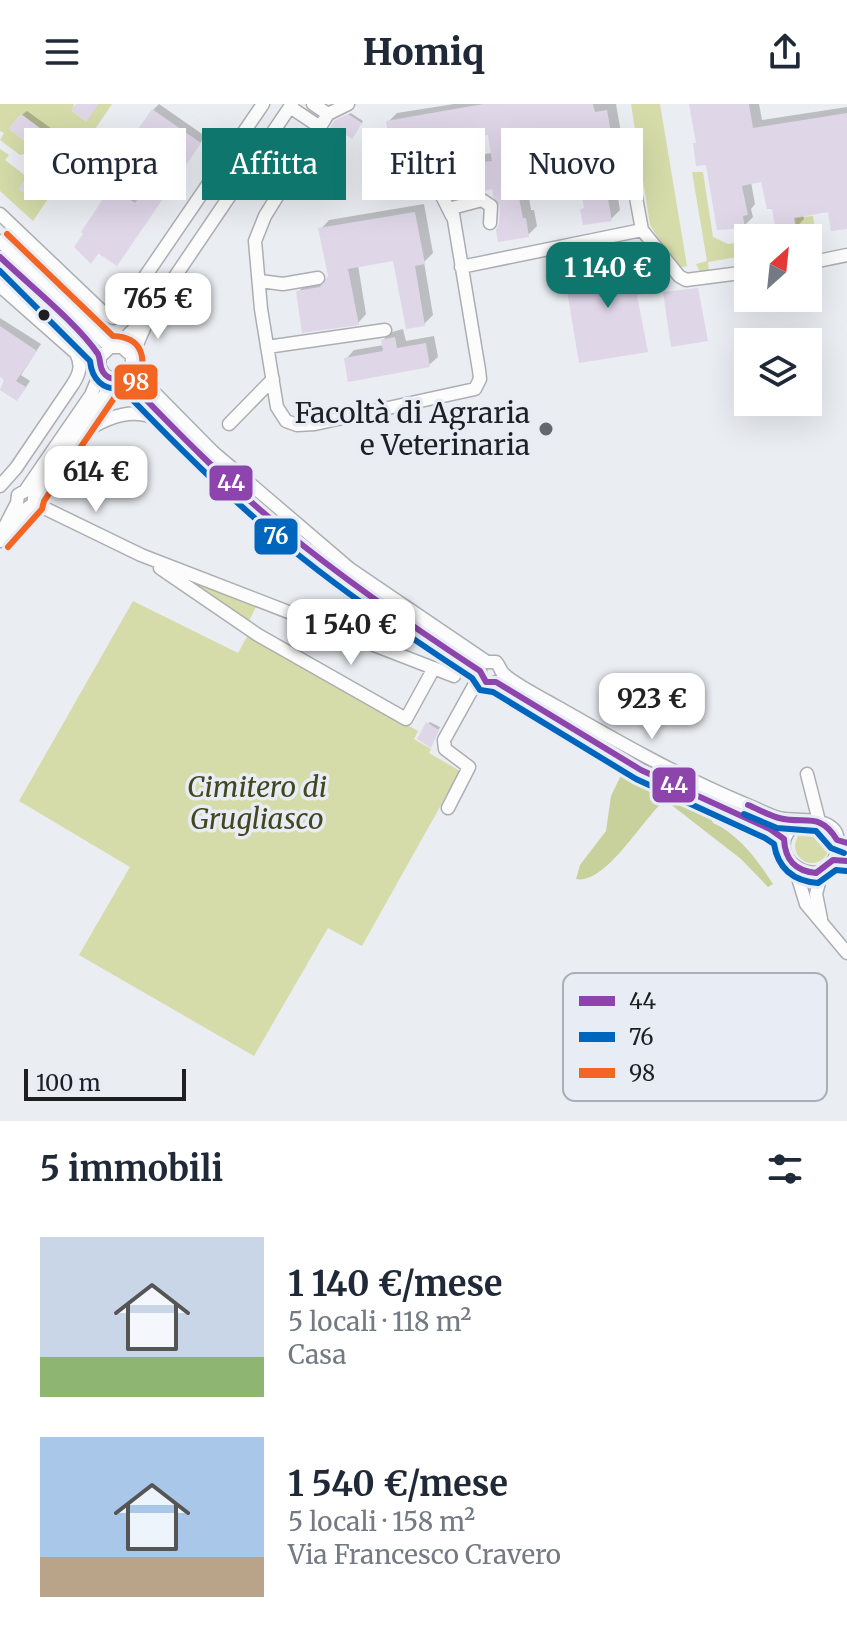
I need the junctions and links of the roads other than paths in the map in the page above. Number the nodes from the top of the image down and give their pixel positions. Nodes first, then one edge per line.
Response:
1 (263, 104) edge
2 (313, 104) edge
3 (347, 104) edge
4 (291, 106) edge
5 (328, 114) junction
6 (255, 116) junction
7 (320, 127) junction
8 (272, 128) edge
9 (276, 128) edge
10 (227, 200) edge
11 (445, 200) edge
12 (636, 200) edge
13 (0, 214) edge
14 (453, 219) junction
15 (490, 223) dead end
16 (13, 227) junction
17 (642, 230) junction
18 (0, 241) edge
19 (847, 255) edge
20 (0, 257) edge
21 (822, 260) edge
22 (461, 267) junction
23 (19, 268) junction
24 (0, 273) edge
25 (734, 274) edge
26 (318, 278) dead end
27 (260, 281) junction
28 (0, 286) edge
29 (151, 312) junction
30 (385, 330) dead end
31 (114, 346) junction
32 (267, 347) junction
33 (132, 356) junction
34 (101, 364) junction
35 (124, 376) junction
36 (273, 379) junction
37 (229, 424) dead end
38 (178, 433) junction
39 (39, 435) junction
40 (74, 439) junction
41 (49, 456) junction
42 (0, 487) edge
43 (26, 500) junction
44 (0, 539) edge
45 (141, 555) junction
46 (434, 668) junction
47 (489, 674) junction
48 (454, 676) dead end
49 (807, 774) dead end
50 (448, 808) dead end
51 (800, 821) junction
52 (819, 821) junction
53 (784, 839) junction
54 (842, 842) edge
55 (840, 860) edge
56 (795, 868) junction
57 (822, 871) junction
58 (823, 926) junction
59 (847, 953) edge

1 - 6 street
2 - 5 street
3 - 5 street
4 - 7 street
4 - 9 street
5 - 7 street
6 - 8 street
6 - 16 street
7 - 27 street
10 - 29 street
11 - 14 street
12 - 17 street
13 - 16 street
14 - 15 street
14 - 22 street
16 - 23 street
17 - 22 street
17 - 25 street
18 - 23 street
19 - 21 street
20 - 23 street
22 - 36 street
23 - 24 street
23 - 31 street
23 - 34 street
26 - 27 street
27 - 32 street
28 - 39 street
29 - 31 street
29 - 33 street
30 - 32 street
31 - 33 street
31 - 34 street
32 - 36 street
33 - 35 street
34 - 35 street
34 - 41 street
35 - 38 street
35 - 40 street
35 - 47 street
36 - 37 street
38 - 40 street
38 - 47 street
39 - 41 street
39 - 42 street
40 - 43 street
41 - 43 street
42 - 43 street
43 - 44 street
43 - 45 street
45 - 46 street
45 - 46 street
46 - 48 street
47 - 50 street
47 - 51 street
47 - 53 street
49 - 52 street
51 - 52 street
51 - 53 street
52 - 54 street
53 - 56 street
54 - 55 street
55 - 57 street
56 - 57 street
56 - 58 street
57 - 58 street
58 - 59 street

